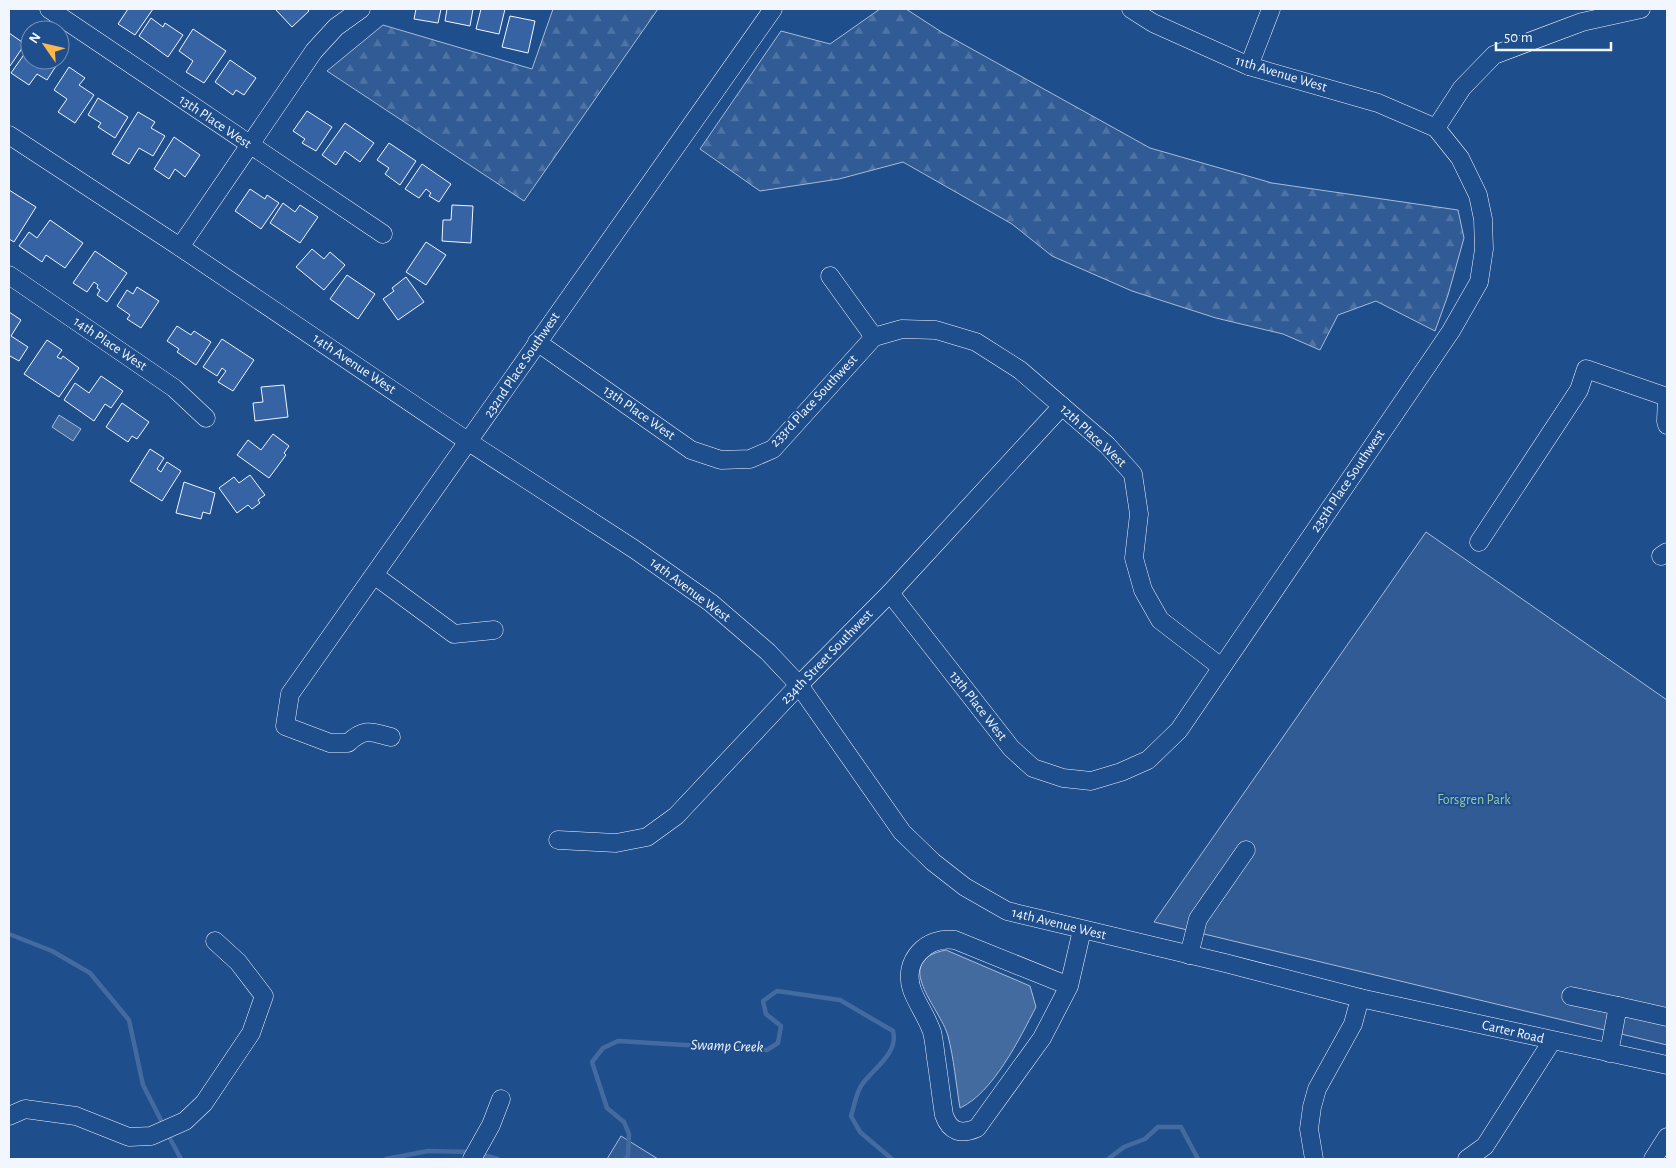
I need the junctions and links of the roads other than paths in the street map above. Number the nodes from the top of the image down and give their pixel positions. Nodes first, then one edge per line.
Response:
1 (49, 9) edge
2 (361, 9) edge
3 (773, 9) edge
4 (1131, 9) edge
5 (1271, 9) edge
6 (1641, 9) edge
7 (1580, 15) edge
8 (1249, 66) junction
9 (1436, 128) junction
10 (9, 135) edge
11 (249, 144) junction
12 (383, 234) dead end
13 (180, 247) junction
14 (9, 275) edge
15 (830, 276) dead end
16 (874, 337) junction
17 (537, 342) junction
18 (1667, 397) edge
19 (1062, 406) junction
20 (206, 418) dead end
21 (1667, 425) edge
22 (469, 442) junction
23 (750, 459) joint
24 (1479, 542) dead end
25 (374, 575) junction
26 (890, 593) junction
27 (494, 630) dead end
28 (1221, 667) junction
29 (799, 684) junction
30 (392, 737) dead end
31 (1091, 781) joint
32 (558, 840) dead end
33 (1246, 850) dead end
34 (1082, 930) junction
35 (215, 941) dead end
36 (1190, 955) junction
37 (1068, 986) junction
38 (1571, 996) dead end
39 (1360, 998) junction
40 (1618, 1006) junction
41 (1667, 1017) edge
42 (1552, 1041) junction
43 (1609, 1053) junction
44 (1667, 1066) edge
45 (501, 1099) dead end
46 (9, 1116) edge
47 (1667, 1137) edge
48 (472, 1159) edge
49 (1314, 1159) edge
50 (1467, 1159) edge
51 (1653, 1159) edge

1 - 11 street, 13th Place West
2 - 11 street
3 - 17 street, 232nd Place Southwest
4 - 8 street, 11th Avenue West
5 - 8 street
6 - 7 street
7 - 9 street
8 - 9 street, 11th Avenue West
9 - 28 street, 235th Place Southwest
10 - 13 street, 14th Avenue West
11 - 12 street, 13th Place West
11 - 13 street
13 - 22 street, 14th Avenue West
14 - 20 street, 14th Place West
15 - 16 street
16 - 19 street, 12th Place West
16 - 23 street, 233rd Place Southwest
17 - 22 street, 232nd Place Southwest
17 - 23 street, 13th Place West
18 - 21 street
18 - 24 street
19 - 26 street, 234th Street Southwest
19 - 28 street, 12th Place West
22 - 25 street, 232nd Place Southwest
22 - 29 street, 14th Avenue West
25 - 27 street
25 - 30 street, 232nd Place Southwest
26 - 29 street, 234th Street Southwest
26 - 31 street, 13th Place West
28 - 31 street, 235th Place Southwest
29 - 32 street, 234th Street Southwest
29 - 34 street, 14th Avenue West
33 - 36 street
34 - 36 street, 14th Avenue West
34 - 37 street
35 - 46 street
36 - 39 street, 14th Avenue West
37 - 37 street
38 - 40 street
39 - 42 street, Carter Road
39 - 49 street
40 - 41 street
40 - 43 street
42 - 43 street, Carter Road
42 - 50 street
43 - 44 street, Carter Road
45 - 48 street
47 - 51 street

